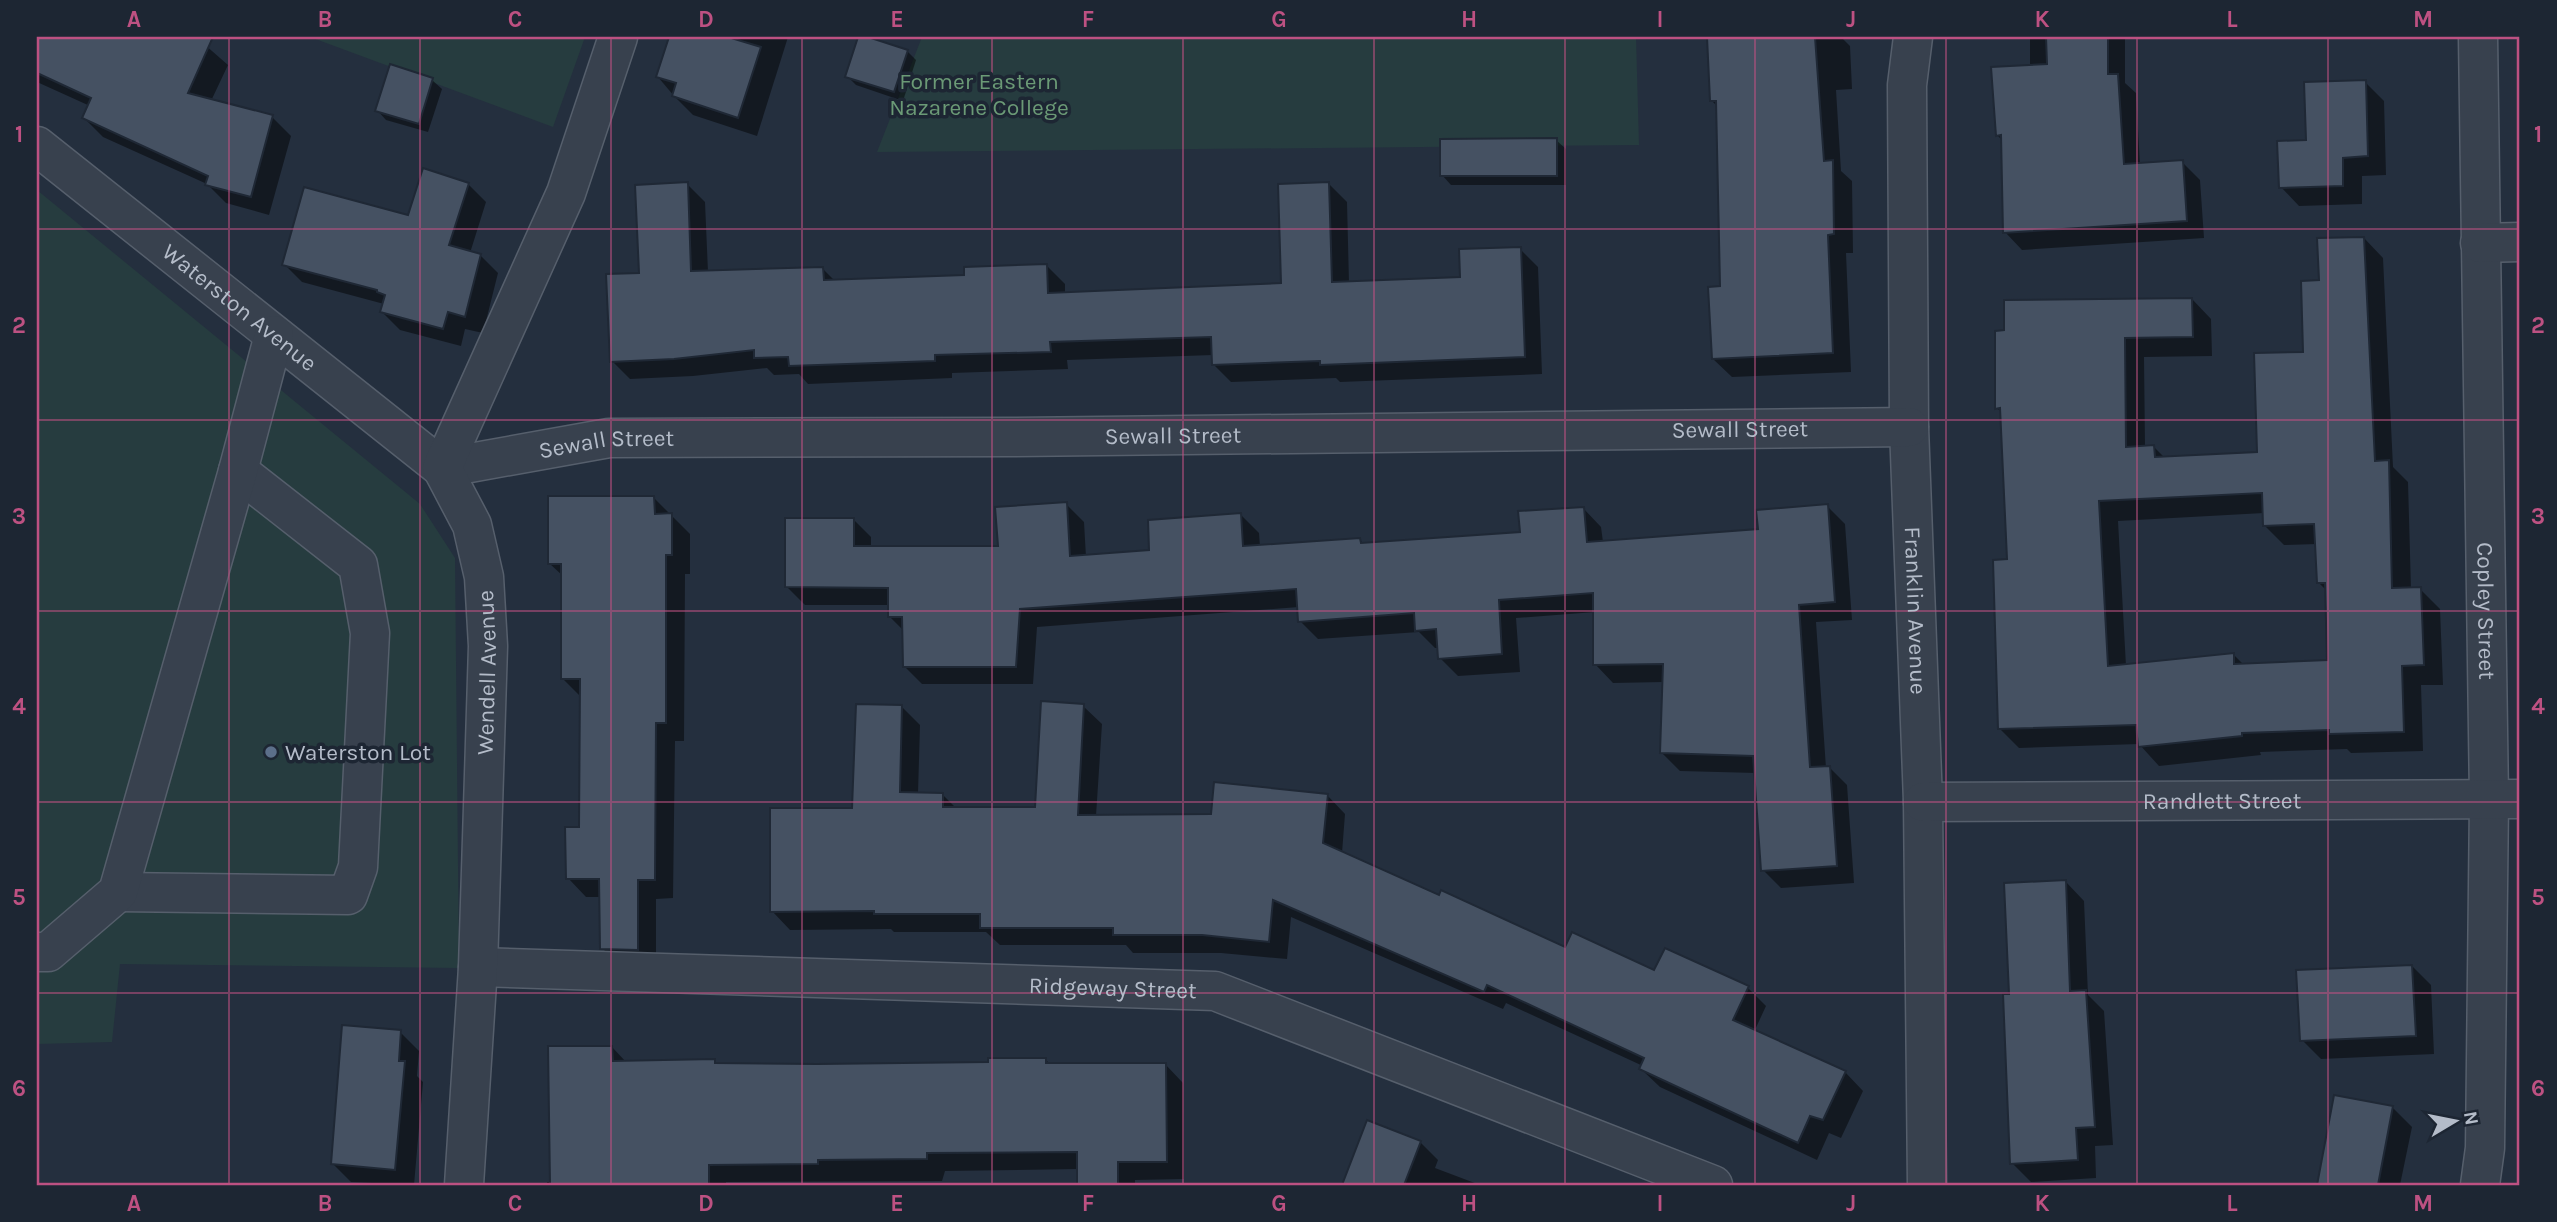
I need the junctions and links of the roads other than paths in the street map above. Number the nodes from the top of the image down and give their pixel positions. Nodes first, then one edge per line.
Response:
1 (618, 37) edge
2 (1913, 37) edge
3 (2478, 37) edge
4 (37, 146) edge
5 (2520, 242) edge
6 (2480, 243) junction
7 (274, 335) junction
8 (1909, 427) junction
9 (442, 468) junction
10 (238, 471) junction
11 (2504, 799) edge
12 (1923, 802) junction
13 (118, 892) junction
14 (37, 952) edge
15 (478, 968) junction
16 (464, 1185) edge
17 (1713, 1185) edge
18 (1927, 1185) edge
19 (2480, 1185) edge

1 - 9 street
2 - 8 street, Franklin Avenue
3 - 6 street, Copley Street
4 - 7 street, Waterston Avenue
5 - 6 street
6 - 11 street, Copley Street
7 - 9 street, Waterston Avenue
7 - 10 street
8 - 9 street, Sewall Street
8 - 12 street, Franklin Avenue
9 - 15 street, Wendell Avenue
10 - 13 street
10 - 13 street
11 - 12 street, Randlett Street
11 - 19 street, Copley Street
12 - 18 street, Franklin Avenue
13 - 14 street
15 - 16 street, Wendell Avenue
15 - 17 street, Ridgeway Street

